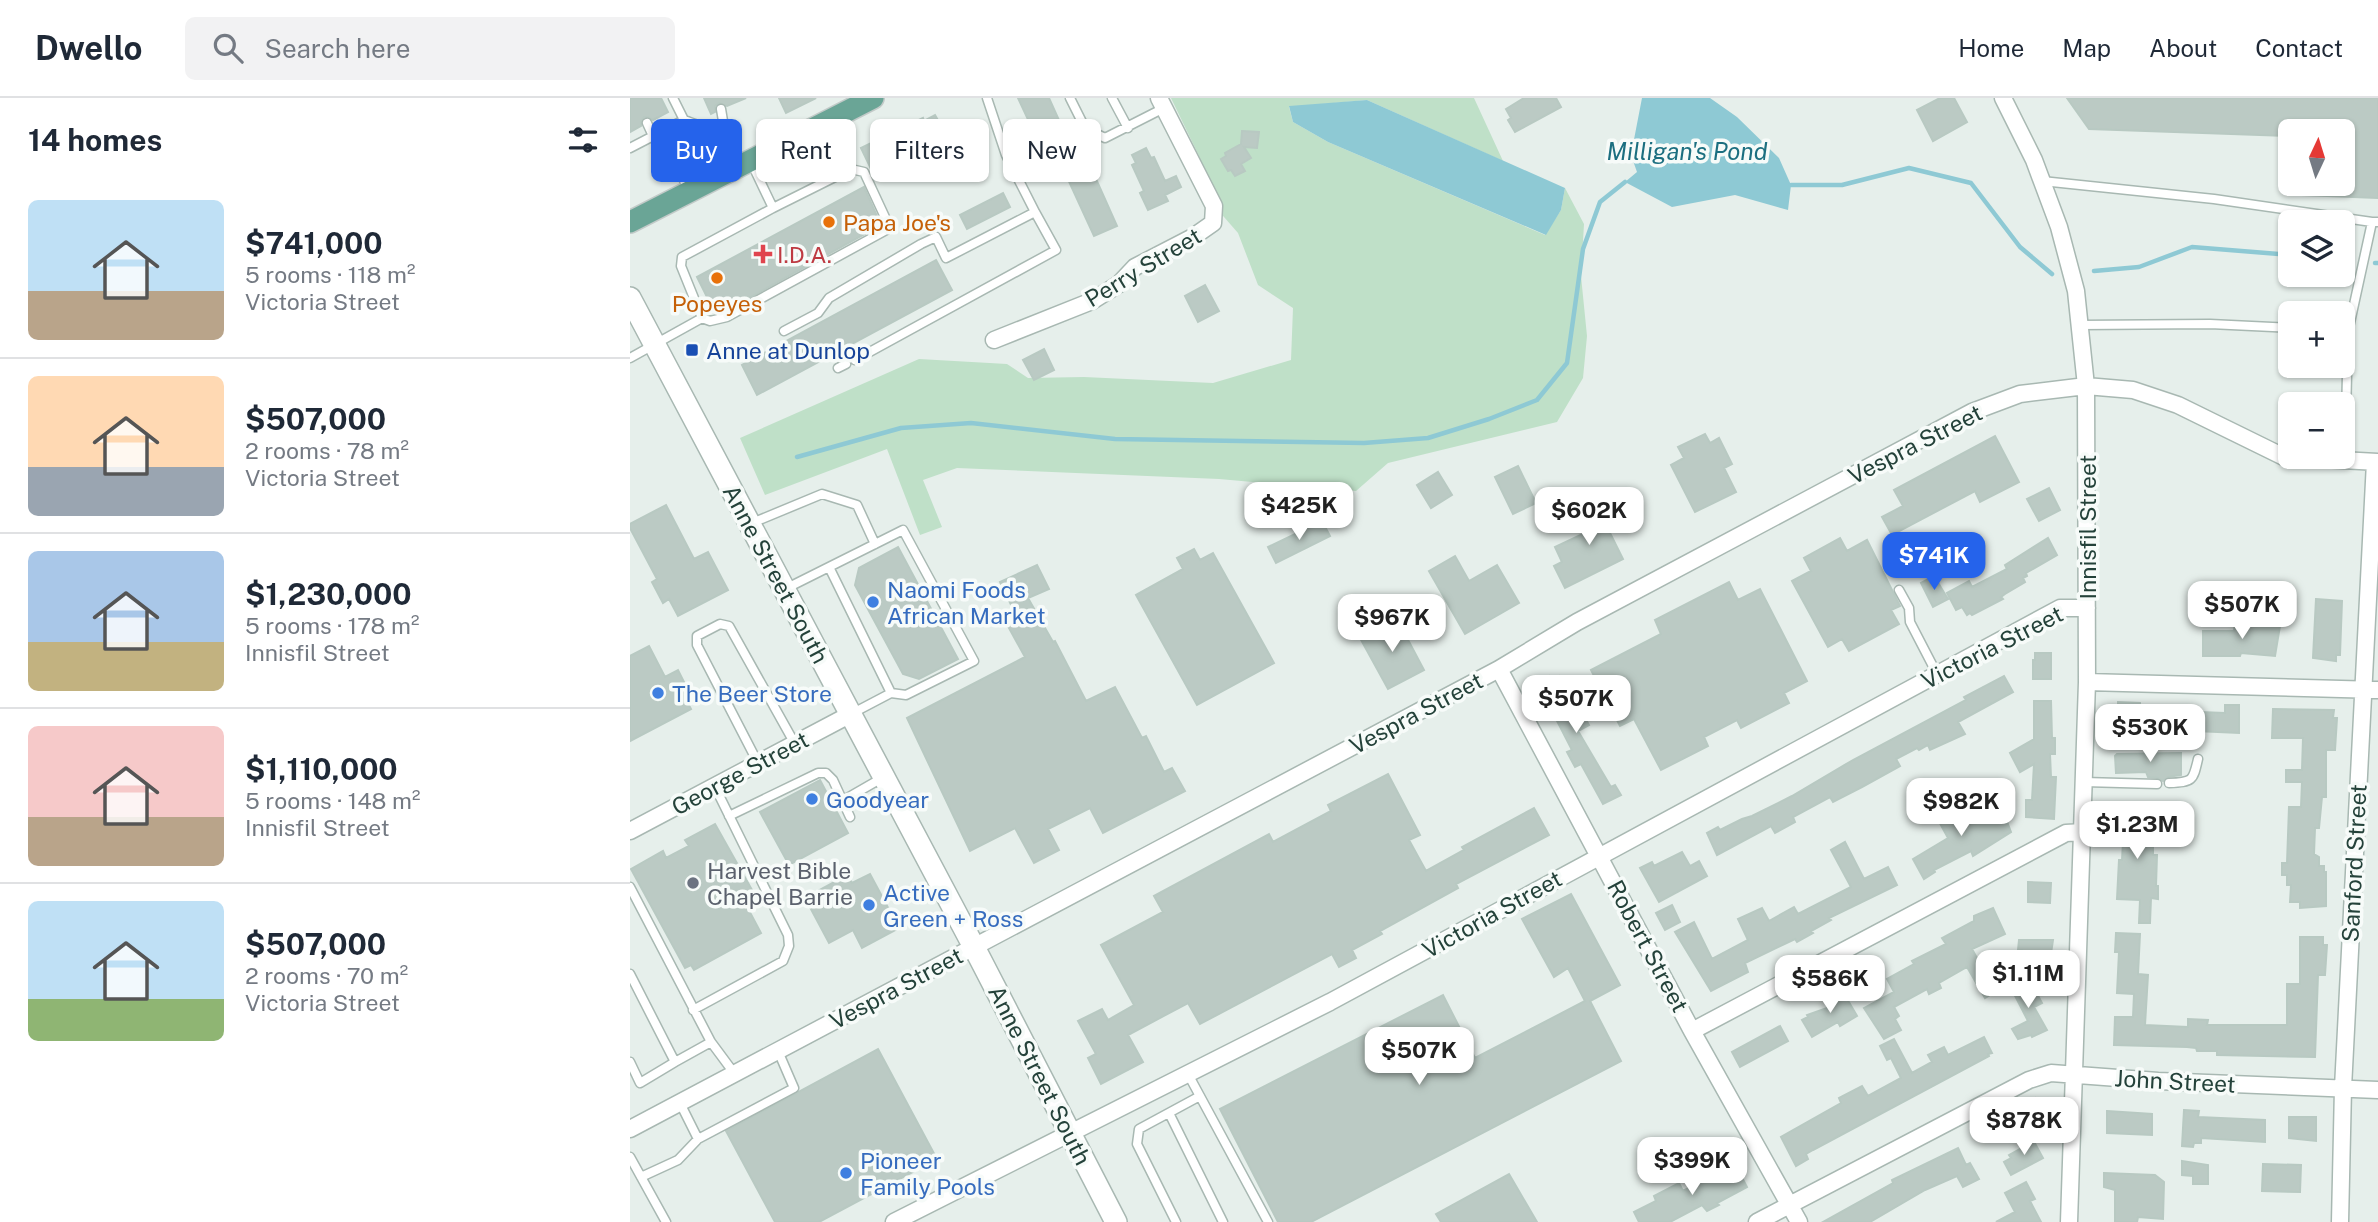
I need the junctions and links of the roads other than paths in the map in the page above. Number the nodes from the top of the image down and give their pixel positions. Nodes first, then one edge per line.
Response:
1 (673, 98) edge
2 (873, 98) edge
3 (987, 98) edge
4 (1070, 98) edge
5 (1112, 98) edge
6 (2003, 98) edge
7 (1162, 103) edge
8 (721, 109) dead end
9 (684, 119) edge
10 (723, 119) edge
11 (647, 124) dead end
12 (651, 128) edge
13 (1128, 128) junction
14 (651, 137) edge
15 (630, 146) edge
16 (751, 161) junction
17 (2042, 181) junction
18 (683, 182) edge
19 (689, 192) junction
20 (773, 208) junction
21 (1035, 212) junction
22 (630, 222) edge
23 (2375, 222) edge
24 (630, 298) edge
25 (2354, 301) edge
26 (702, 318) junction
27 (2080, 325) junction
28 (2278, 327) edge
29 (784, 331) dead end
30 (994, 340) dead end
31 (655, 344) junction
32 (630, 358) edge
33 (855, 360) dead end
34 (2086, 386) junction
35 (2278, 454) edge
36 (2355, 461) edge
37 (2377, 462) edge
38 (750, 524) junction
39 (875, 544) junction
40 (829, 567) junction
41 (784, 589) junction
42 (1899, 590) dead end
43 (2087, 608) junction
44 (1499, 669) junction
45 (1937, 674) junction
46 (2087, 682) junction
47 (2370, 690) edge
48 (891, 692) junction
49 (850, 714) junction
50 (795, 744) junction
51 (2198, 759) dead end
52 (758, 763) junction
53 (883, 778) junction
54 (2084, 782) junction
55 (2157, 783) dead end
56 (2169, 783) dead end
57 (715, 787) junction
58 (842, 801) junction
59 (729, 816) junction
60 (850, 817) dead end
61 (630, 831) edge
62 (2082, 832) junction
63 (1600, 855) junction
64 (630, 887) edge
65 (974, 947) junction
66 (630, 974) edge
67 (633, 988) edge
68 (693, 1010) junction
69 (1692, 1031) junction
70 (710, 1042) junction
71 (778, 1051) junction
72 (630, 1062) edge
73 (676, 1062) junction
74 (735, 1074) junction
75 (1188, 1074) junction
76 (2075, 1075) junction
77 (2343, 1088) junction
78 (2378, 1090) edge
79 (1200, 1096) junction
80 (680, 1103) junction
81 (1169, 1113) junction
82 (630, 1129) edge
83 (1070, 1134) junction
84 (698, 1139) junction
85 (630, 1157) edge
86 (641, 1177) junction
87 (1789, 1205) junction
88 (666, 1222) edge
89 (894, 1222) edge
90 (1116, 1222) edge
91 (1176, 1222) edge
92 (1223, 1222) edge
93 (1268, 1222) edge
94 (1756, 1222) edge
95 (1799, 1222) edge
96 (2068, 1222) edge
97 (2340, 1222) edge

1 - 9 lane
2 - 16 main road
3 - 21 lane
4 - 13 lane
5 - 13 lane
6 - 17 street, Innisfil Street
7 - 13 lane
7 - 30 street, Perry Street
8 - 10 lane
11 - 12 lane
14 - 15 lane
16 - 19 main road
16 - 20 lane
17 - 23 lane
17 - 27 street, Innisfil Street
18 - 19 lane
19 - 22 main road
20 - 26 lane
20 - 26 lane
21 - 29 lane
21 - 33 lane
23 - 25 lane
24 - 31 street, Anne Street South
26 - 31 lane
27 - 28 lane
27 - 34 street, Innisfil Street
31 - 32 lane
31 - 38 street, Anne Street South
34 - 35 street, Vespra Street
34 - 43 street, Innisfil Street
34 - 44 street, Vespra Street
36 - 37 street, Vespra Street
37 - 47 street, Sanford Street
38 - 39 lane
38 - 41 street, Anne Street South
39 - 40 lane
39 - 48 lane
40 - 41 lane
40 - 48 lane
41 - 49 street, Anne Street South
42 - 45 lane
43 - 45 street, Victoria Street
43 - 46 street, Innisfil Street
44 - 63 street, Robert Street
44 - 65 street, Vespra Street
45 - 63 street, Victoria Street
46 - 47 street
46 - 54 street, Innisfil Street
47 - 77 street, Sanford Street
48 - 49 lane
49 - 50 street, George Street
49 - 53 street, Anne Street South
50 - 52 street, George Street
50 - 52 lane
51 - 56 lane
52 - 57 street, George Street
53 - 58 lane
53 - 65 street, Anne Street South
54 - 55 lane
54 - 62 street, Innisfil Street
57 - 59 lane
57 - 61 street, George Street
58 - 59 lane
58 - 60 lane
59 - 68 lane
62 - 69 street
62 - 76 street, Innisfil Street
63 - 69 street, Robert Street
63 - 75 street, Victoria Street
64 - 68 lane
65 - 71 street, Vespra Street
65 - 83 street, Anne Street South
66 - 67 lane
67 - 73 lane
68 - 70 lane
69 - 87 street, Robert Street
70 - 73 lane
70 - 74 lane
71 - 74 street, Vespra Street
71 - 84 lane
72 - 73 lane
74 - 80 street, Vespra Street
75 - 79 lane
75 - 83 street, Victoria Street
76 - 77 street, John Street
76 - 87 street, John Street
76 - 96 street, Innisfil Street
77 - 78 street, John Street
77 - 97 street, Sanford Street
79 - 81 lane
79 - 93 lane
80 - 82 street, Vespra Street
80 - 84 lane
81 - 91 lane
81 - 92 lane
83 - 89 street, Victoria Street
83 - 90 street, Anne Street South
84 - 86 lane
85 - 86 lane
86 - 88 lane
87 - 94 street, John Street
87 - 95 street, Robert Street

